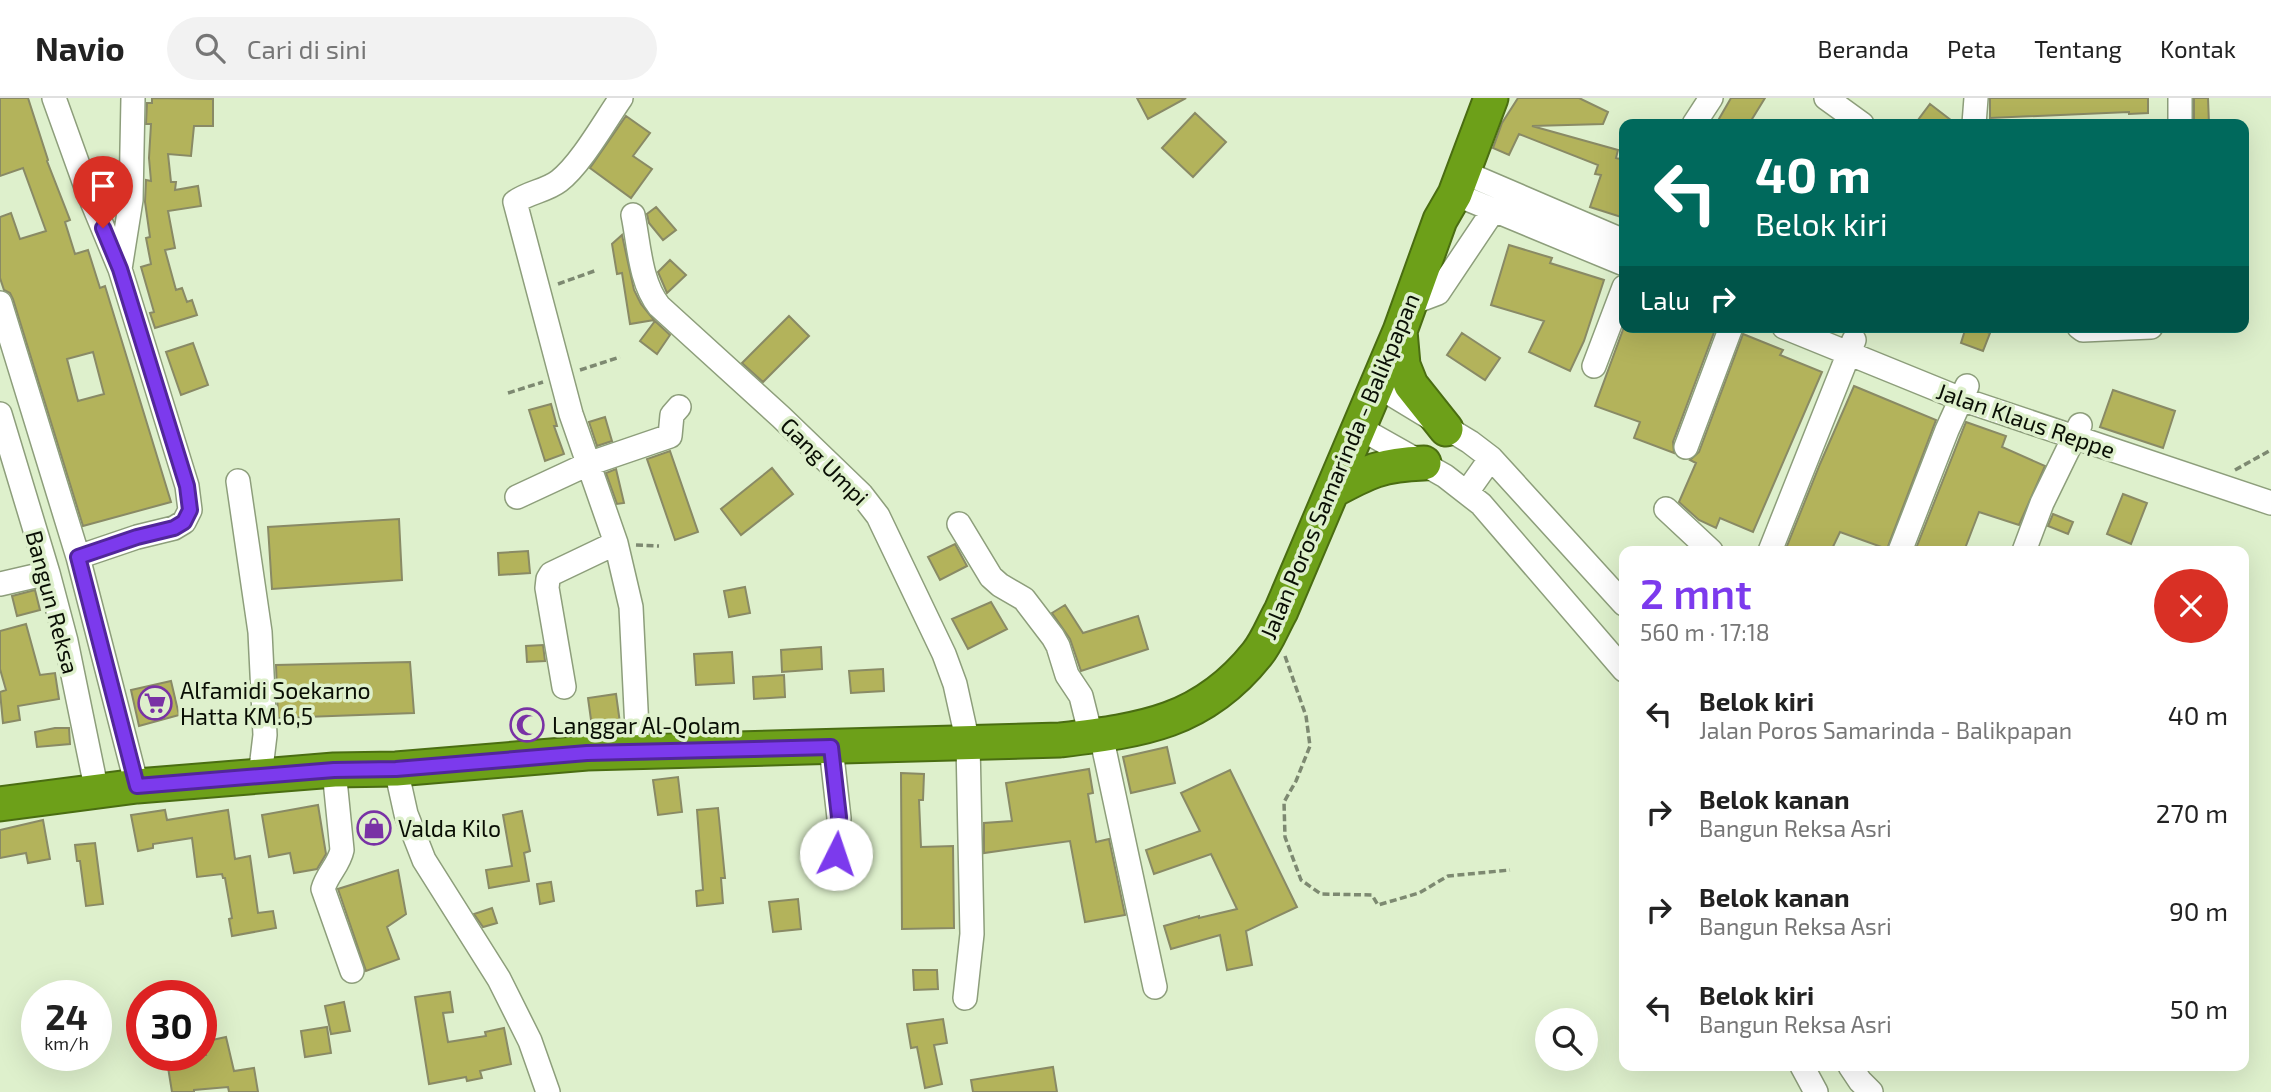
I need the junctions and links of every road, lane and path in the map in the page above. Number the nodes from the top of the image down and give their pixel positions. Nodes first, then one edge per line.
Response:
1 (54, 98) edge
2 (133, 98) edge
3 (621, 98) edge
4 (1491, 98) edge
5 (1711, 98) edge
6 (1826, 98) edge
7 (1976, 98) edge
8 (2180, 98) edge
9 (1699, 119) edge
10 (1855, 119) edge
11 (1974, 119) edge
12 (2179, 119) edge
13 (1459, 183) junction
14 (1510, 192) junction
15 (1497, 213) junction
16 (634, 215) dead end
17 (1619, 239) edge
18 (1619, 262) edge
19 (120, 269) junction
20 (597, 270) dead end
21 (539, 291) junction
22 (1619, 300) edge
23 (0, 303) edge
24 (1405, 318) junction
25 (1729, 333) edge
26 (1807, 333) edge
27 (1836, 333) edge
28 (1852, 345) junction
29 (1594, 366) dead end
30 (1376, 385) junction
31 (1964, 392) junction
32 (678, 407) dead end
33 (0, 414) edge
34 (1358, 427) junction
35 (1446, 429) junction
36 (2076, 432) junction
37 (1686, 447) dead end
38 (2271, 450) edge
39 (1492, 458) junction
40 (1424, 463) junction
41 (588, 464) junction
42 (2227, 475) junction
43 (238, 481) dead end
44 (2271, 488) edge
45 (1332, 491) junction
46 (1468, 492) junction
47 (517, 497) dead end
48 (2271, 503) edge
49 (1666, 509) dead end
50 (959, 524) dead end
51 (616, 543) junction
52 (1706, 546) edge
53 (1772, 546) edge
54 (1902, 546) edge
55 (2026, 546) edge
56 (78, 557) junction
57 (48, 573) junction
58 (0, 584) edge
59 (1619, 598) edge
60 (1267, 638) junction
61 (1619, 664) edge
62 (564, 687) dead end
63 (1096, 736) junction
64 (968, 743) junction
65 (831, 747) junction
66 (638, 750) junction
67 (396, 769) junction
68 (334, 770) junction
69 (260, 777) junction
70 (137, 786) junction
71 (97, 793) junction
72 (0, 804) edge
73 (836, 854) dead end
74 (1510, 870) dead end
75 (352, 971) dead end
76 (1155, 987) dead end
77 (965, 998) dead end
78 (1805, 1071) edge
79 (1853, 1071) edge
80 (548, 1092) edge
81 (1816, 1092) edge
82 (1871, 1092) edge

1 - 19 street
2 - 19 street
3 - 21 street
4 - 13 highway, Jalan Poros Samarinda - Balikpapan
5 - 9 street
6 - 10 street
7 - 11 street
8 - 12 street
13 - 14 street
13 - 15 street
13 - 24 highway, Jalan Poros Samarinda - Balikpapan
14 - 15 street
14 - 17 street
15 - 18 street
15 - 24 street
16 - 64 street, Gang Umpi
19 - 56 street
20 - 21 path
21 - 41 street
22 - 29 street
23 - 56 street
24 - 30 highway, Jalan Poros Samarinda - Balikpapan
24 - 35 highway
25 - 37 street
26 - 28 street, Jalan Klaus Reppe
27 - 28 street, Jalan Klaus Reppe
28 - 31 street, Jalan Klaus Reppe
28 - 53 street
30 - 34 highway, Jalan Poros Samarinda - Balikpapan
30 - 35 street
31 - 36 street, Jalan Klaus Reppe
31 - 54 street
32 - 41 street
33 - 57 street, Bangun Reksa
34 - 40 street
34 - 45 highway, Jalan Poros Samarinda - Balikpapan
35 - 39 street
36 - 42 street, Jalan Klaus Reppe
36 - 48 street, Jalan Klaus Reppe
36 - 55 street
38 - 42 path
39 - 46 street
39 - 59 street
40 - 45 highway
40 - 46 street
41 - 47 street
41 - 51 street
42 - 44 street, Jalan Klaus Reppe
43 - 69 street
45 - 60 highway, Jalan Poros Samarinda - Balikpapan
46 - 61 street
49 - 52 street
50 - 63 street
51 - 62 street
51 - 66 street
56 - 70 street
57 - 58 street
57 - 71 street, Bangun Reksa
60 - 63 highway, Jalan Poros Samarinda - Balikpapan
60 - 74 path
63 - 64 highway, Jalan Poros Samarinda - Balikpapan
63 - 76 street
64 - 65 highway, Jalan Poros Samarinda - Balikpapan
64 - 77 street, Gang Umpi
65 - 66 highway, Jalan Poros Samarinda - Balikpapan
65 - 73 street
66 - 67 highway, Jalan Poros Samarinda - Balikpapan
67 - 68 highway, Jalan Poros Samarinda - Balikpapan
67 - 80 street
68 - 69 highway, Jalan Poros Samarinda - Balikpapan
68 - 75 street
69 - 70 highway, Jalan Poros Samarinda - Balikpapan
70 - 71 highway, Jalan Poros Samarinda - Balikpapan
71 - 72 highway, Jalan Poros Samarinda - Balikpapan
78 - 81 street
79 - 82 street

